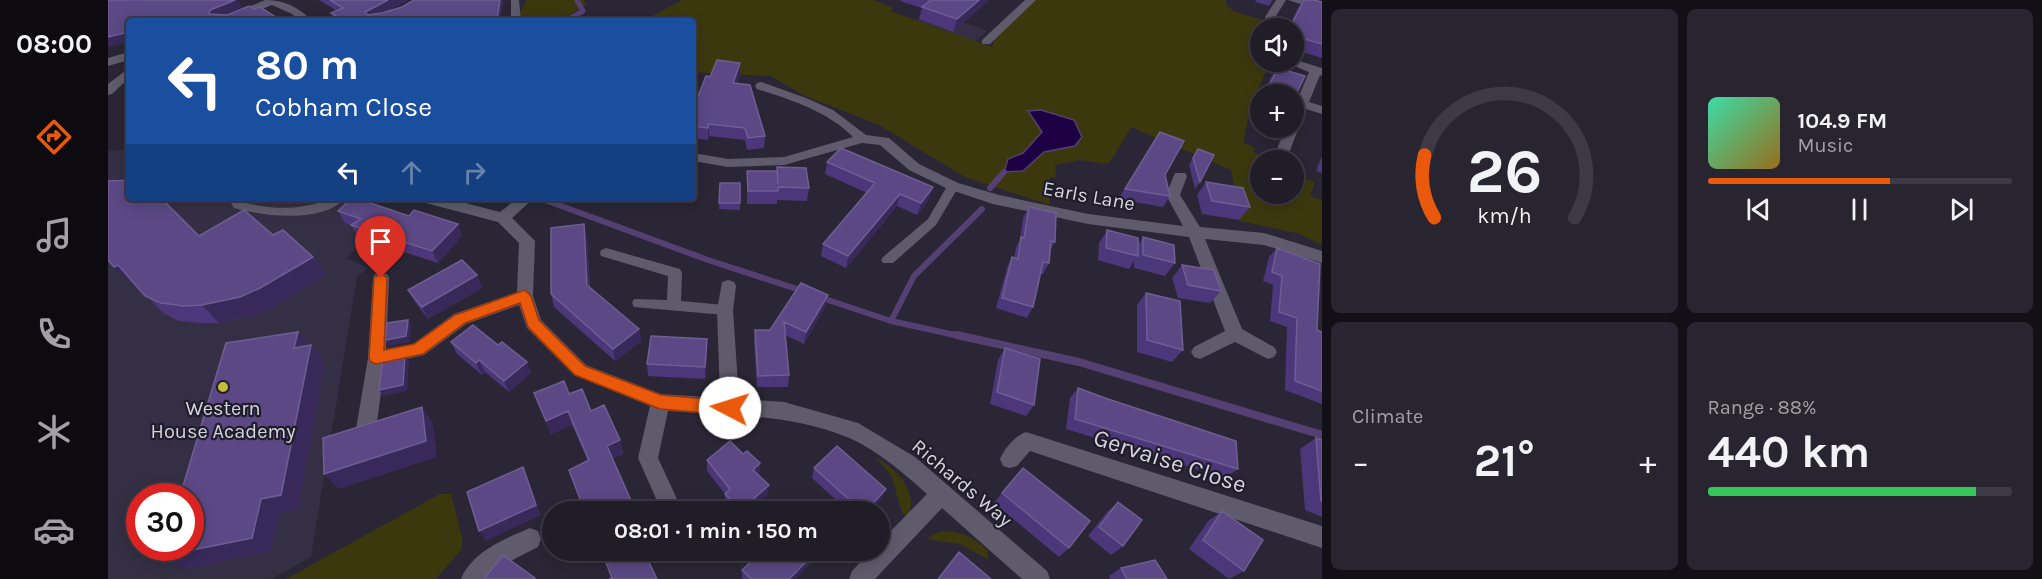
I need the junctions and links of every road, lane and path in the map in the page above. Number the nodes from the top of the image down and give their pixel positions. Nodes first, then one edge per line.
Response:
1 (272, 0) edge
2 (515, 0) edge
3 (1031, 0) edge
4 (1281, 0) edge
5 (1300, 1) edge
6 (1322, 9) edge
7 (1270, 17) dead end
8 (229, 18) edge
9 (303, 18) edge
10 (516, 18) edge
11 (986, 42) dead end
12 (126, 57) edge
13 (108, 62) edge
14 (1304, 66) edge
15 (1319, 71) edge
16 (126, 75) edge
17 (761, 86) dead end
18 (108, 91) edge
19 (1304, 102) edge
20 (1304, 104) edge
21 (1322, 110) edge
22 (862, 139) junction
23 (696, 158) edge
24 (1180, 176) dead end
25 (953, 186) junction
26 (236, 201) edge
27 (332, 201) edge
28 (438, 201) edge
29 (523, 201) edge
30 (503, 218) junction
31 (1194, 231) junction
32 (606, 253) dead end
33 (1322, 257) edge
34 (888, 260) dead end
35 (381, 278) dead end
36 (728, 286) dead end
37 (525, 296) junction
38 (639, 303) dead end
39 (674, 305) junction
40 (726, 310) junction
41 (1235, 334) junction
42 (1200, 352) dead end
43 (1268, 352) dead end
44 (376, 358) junction
45 (660, 402) junction
46 (730, 408) junction
47 (366, 429) edge
48 (1010, 459) dead end
49 (942, 493) junction
50 (668, 501) edge
51 (1322, 537) edge
52 (530, 539) dead end
53 (472, 579) edge
54 (860, 579) edge
55 (1039, 579) edge

1 - 8 street
1 - 9 street
2 - 10 lane
3 - 11 street
4 - 7 street
5 - 6 street
12 - 13 street
14 - 15 street
15 - 19 street
16 - 18 street
17 - 22 street, Earls Lane
20 - 21 street
22 - 23 street, Earls Lane
22 - 25 street, Earls Lane
24 - 31 street
25 - 31 street, Earls Lane
25 - 34 lane
26 - 27 lane
28 - 30 street, Richards Way
29 - 30 street
30 - 37 street, Richards Way
31 - 33 street, Earls Lane
31 - 41 street
32 - 39 lane
35 - 44 street
36 - 40 street
37 - 44 street
37 - 45 street, Richards Way
38 - 39 lane
39 - 40 lane
40 - 46 street
41 - 42 street
41 - 43 street
44 - 47 street
45 - 46 street, Richards Way
45 - 50 street
46 - 49 street, Richards Way
48 - 51 street, Gervaise Close
49 - 54 street
49 - 55 street, Richards Way
52 - 53 street

